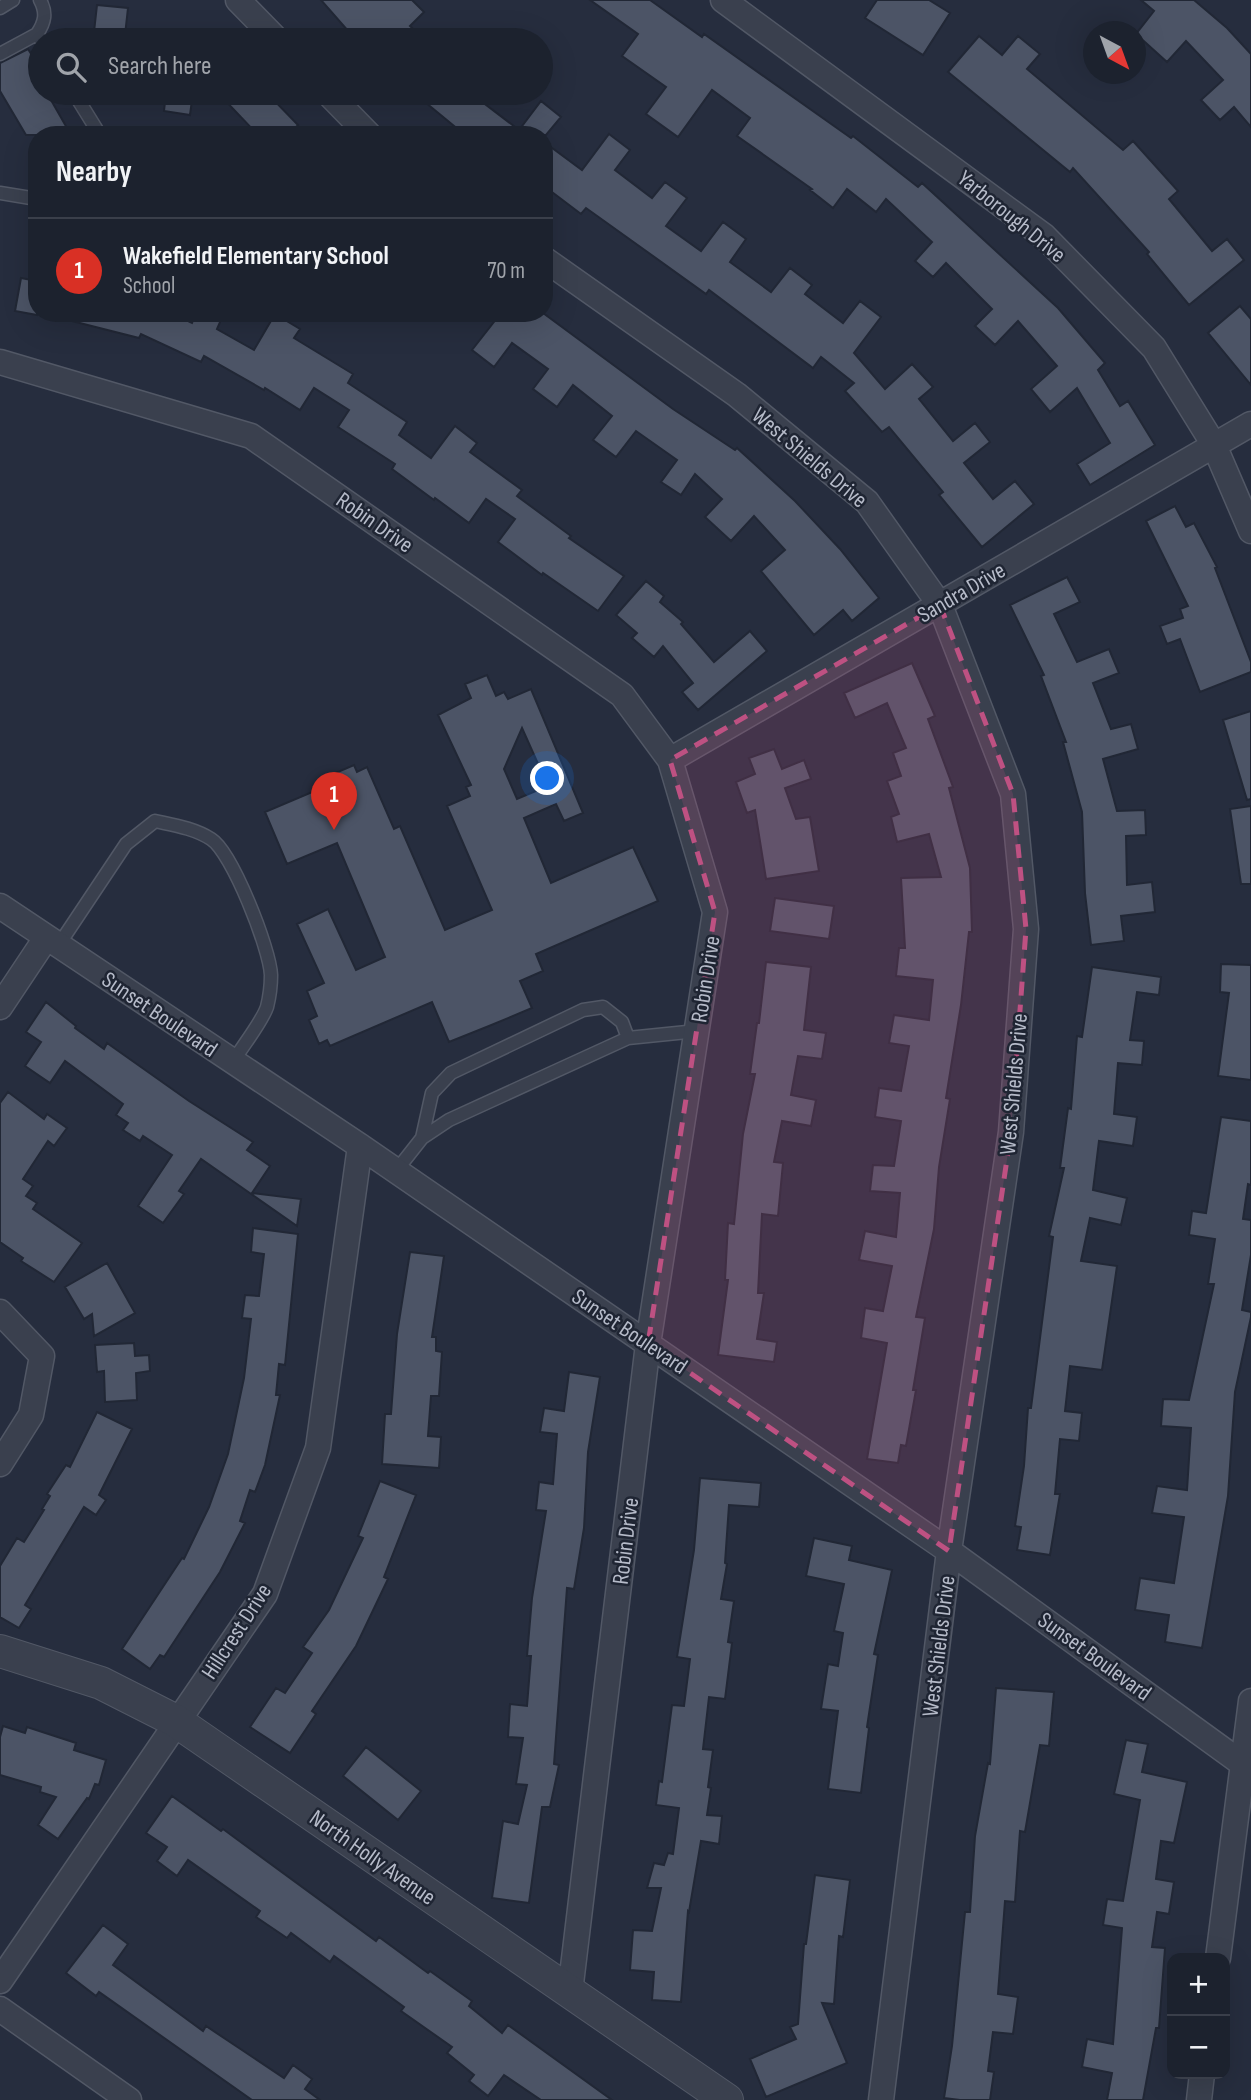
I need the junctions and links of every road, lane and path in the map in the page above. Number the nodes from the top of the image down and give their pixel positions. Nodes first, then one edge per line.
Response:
1 (13, 0) edge
2 (40, 0) edge
3 (238, 0) edge
4 (723, 0) edge
5 (0, 8) edge
6 (42, 28) edge
7 (265, 28) edge
8 (28, 42) edge
9 (0, 54) edge
10 (81, 105) edge
11 (340, 105) edge
12 (94, 126) edge
13 (360, 126) edge
14 (0, 193) edge
15 (28, 198) edge
16 (553, 265) edge
17 (0, 362) edge
18 (1251, 424) edge
19 (1214, 445) junction
20 (1251, 531) edge
21 (940, 605) junction
22 (670, 760) junction
23 (0, 906) edge
24 (52, 942) junction
25 (0, 1007) edge
26 (697, 1031) junction
27 (628, 1038) junction
28 (233, 1062) junction
29 (422, 1138) junction
30 (360, 1146) junction
31 (396, 1171) junction
32 (0, 1312) edge
33 (649, 1344) junction
34 (0, 1464) edge
35 (949, 1551) junction
36 (0, 1651) edge
37 (1251, 1701) edge
38 (176, 1721) junction
39 (1247, 1767) edge
40 (1219, 1953) edge
41 (0, 1981) edge
42 (570, 1993) junction
43 (0, 2009) edge
44 (1201, 2079) edge
45 (130, 2100) edge
46 (727, 2100) edge
47 (881, 2100) edge
48 (1199, 2100) edge

1 - 5 lane
2 - 6 lane
3 - 7 street
4 - 19 street, Yarborough Drive
8 - 9 lane
10 - 12 lane
11 - 13 street
14 - 15 lane
16 - 21 street, West Shields Drive
17 - 22 street, Robin Drive
18 - 19 street, Sandra Drive
19 - 20 street, Yarborough Drive
19 - 21 street, Sandra Drive
21 - 22 street, Sandra Drive
21 - 35 street, West Shields Drive
22 - 26 street, Robin Drive
23 - 24 street, Sunset Boulevard
24 - 25 street
24 - 28 street, Sunset Boulevard
24 - 28 lane
26 - 27 lane
26 - 33 street, Robin Drive
27 - 29 lane
27 - 29 lane
28 - 30 street, Sunset Boulevard
29 - 31 lane
30 - 31 street, Sunset Boulevard
30 - 38 street, Hillcrest Drive
31 - 33 street, Sunset Boulevard
32 - 34 street
33 - 35 street, Sunset Boulevard
33 - 42 street, Robin Drive
35 - 39 street, Sunset Boulevard
35 - 47 street, West Shields Drive
36 - 38 street, North Holly Avenue
37 - 39 street
38 - 41 street, Hillcrest Drive
38 - 42 street, North Holly Avenue
39 - 40 street
42 - 46 street, North Holly Avenue
43 - 45 street
44 - 48 street

